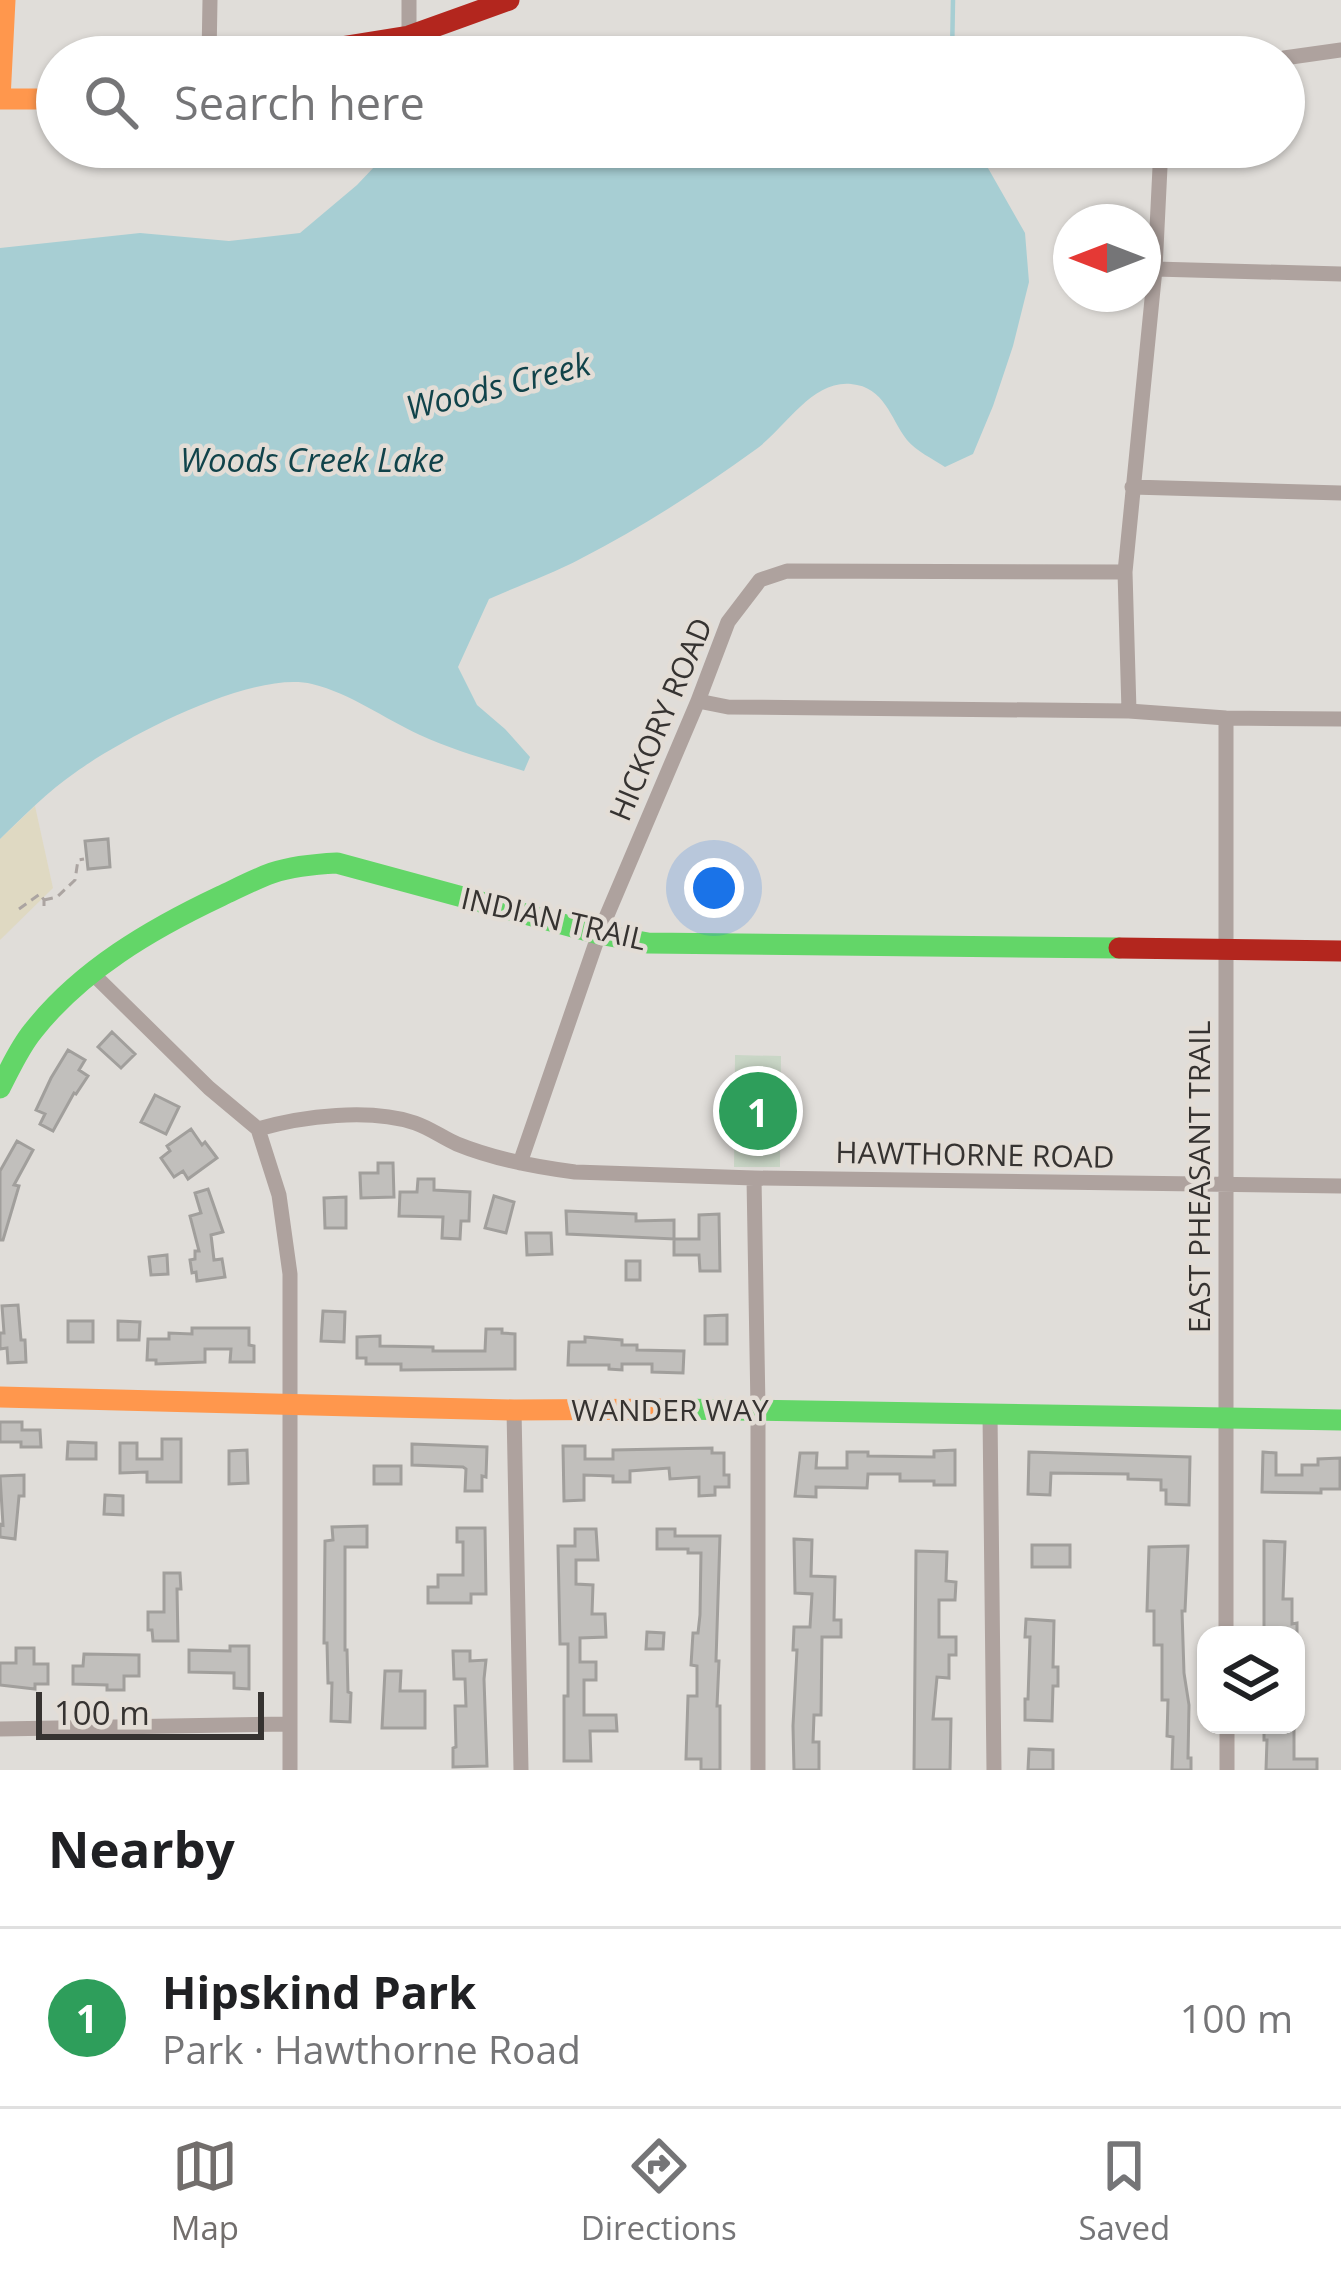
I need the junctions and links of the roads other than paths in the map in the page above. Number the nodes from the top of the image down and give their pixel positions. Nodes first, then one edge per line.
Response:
1 (5, 0) edge
2 (211, 0) edge
3 (409, 0) edge
4 (509, 0) edge
5 (210, 36) edge
6 (409, 36) joint
7 (1, 50) edge
8 (1341, 50) edge
9 (1305, 55) edge
10 (36, 98) edge
11 (0, 99) edge
12 (1160, 168) edge
13 (1158, 204) edge
14 (1161, 269) edge
15 (1341, 274) edge
16 (1150, 312) edge
17 (1132, 487) junction
18 (1341, 493) edge
19 (1125, 572) junction
20 (698, 700) junction
21 (1129, 711) junction
22 (1226, 718) junction
23 (1341, 719) edge
24 (599, 934) junction
25 (1226, 950) junction
26 (1341, 952) edge
27 (92, 972) junction
28 (0, 1088) edge
29 (258, 1129) junction
30 (520, 1162) junction
31 (754, 1178) junction
32 (1226, 1184) junction
33 (1341, 1186) edge
34 (0, 1397) edge
35 (289, 1404) junction
36 (758, 1408) junction
37 (514, 1410) junction
38 (991, 1414) junction
39 (1224, 1419) junction
40 (1341, 1420) edge
41 (1226, 1626) edge
42 (290, 1724) junction
43 (0, 1729) edge
44 (1227, 1734) edge
45 (290, 1770) edge
46 (521, 1770) edge
47 (758, 1770) edge
48 (994, 1770) edge
49 (1227, 1770) edge

1 - 7 street
2 - 5 street
3 - 6 street
4 - 6 street
7 - 11 street
8 - 9 street
10 - 11 street
12 - 13 street
14 - 15 street
16 - 17 street
17 - 18 street
17 - 19 street
19 - 20 street, HICKORY ROAD
19 - 21 street
20 - 21 street
20 - 24 street, HICKORY ROAD
21 - 22 street
22 - 23 street
22 - 25 street, EAST PHEASANT TRAIL
24 - 25 street, INDIAN TRAIL
24 - 27 street, INDIAN TRAIL
24 - 30 street, HICKORY ROAD
25 - 26 street, INDIAN TRAIL
25 - 32 street, EAST PHEASANT TRAIL
27 - 28 street, INDIAN TRAIL
27 - 29 street
29 - 30 street, HAWTHORNE ROAD
29 - 35 street
30 - 31 street, HAWTHORNE ROAD
31 - 32 street, HAWTHORNE ROAD
31 - 36 street
32 - 33 street, HAWTHORNE ROAD
32 - 39 street, EAST PHEASANT TRAIL
34 - 35 street, WANDER WAY
35 - 37 street, WANDER WAY
35 - 42 street
36 - 37 street, WANDER WAY
36 - 38 street, WANDER WAY
36 - 47 street
37 - 46 street
38 - 39 street, WANDER WAY
38 - 48 street
39 - 40 street, WANDER WAY
39 - 41 street, EAST PHEASANT TRAIL
42 - 43 street
42 - 45 street
44 - 49 street

